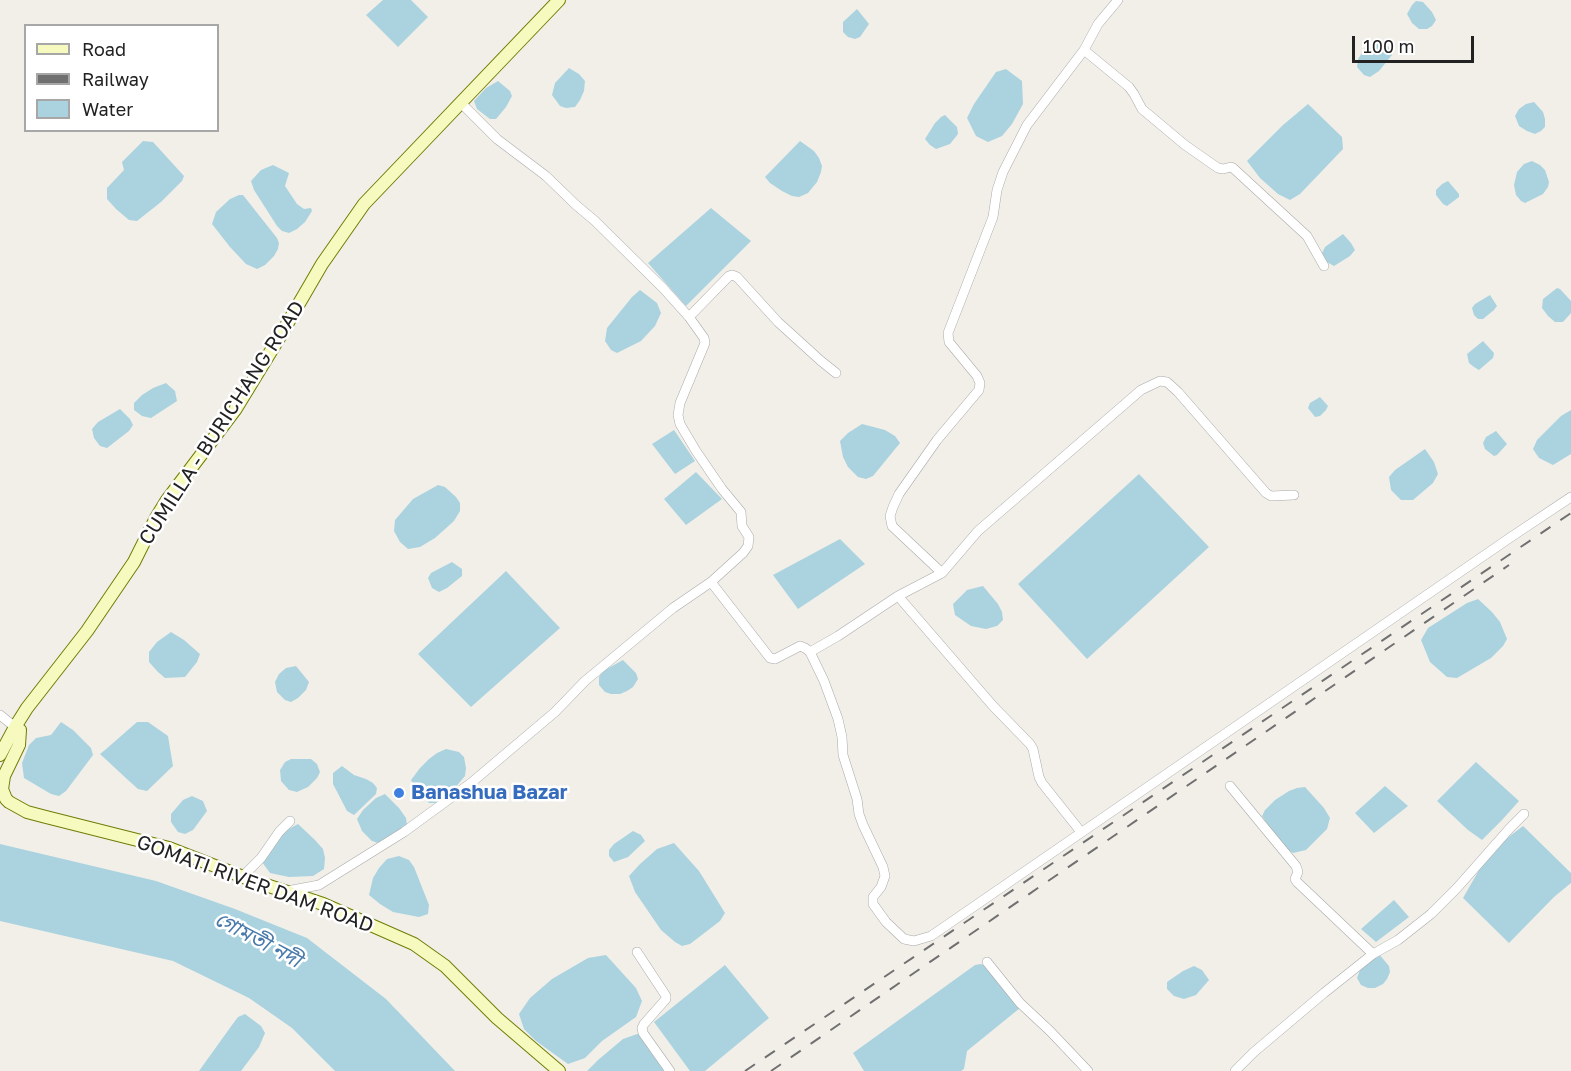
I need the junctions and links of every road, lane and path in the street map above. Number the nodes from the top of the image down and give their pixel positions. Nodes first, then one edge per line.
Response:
1 (559, 0) edge
2 (1118, 0) edge
3 (1084, 50) junction
4 (460, 103) junction
5 (1324, 266) dead end
6 (689, 316) junction
7 (836, 372) dead end
8 (1294, 495) dead end
9 (1571, 497) edge
10 (942, 573) junction
11 (711, 582) junction
12 (898, 597) junction
13 (810, 652) junction
14 (0, 715) edge
15 (15, 727) junction
16 (0, 756) edge
17 (1230, 786) dead end
18 (1524, 814) dead end
19 (290, 821) dead end
20 (1081, 832) junction
21 (242, 877) junction
22 (287, 891) junction
23 (637, 952) dead end
24 (1373, 954) junction
25 (987, 962) dead end
26 (559, 1071) edge
27 (670, 1071) edge
28 (1088, 1071) edge
29 (1235, 1071) edge

1 - 4 main road, CUMILLA - BURICHANG ROAD
2 - 3 street
3 - 5 street
3 - 10 street
4 - 6 street
4 - 15 main road, CUMILLA - BURICHANG ROAD
6 - 7 street
6 - 11 street
8 - 10 street
9 - 20 street
10 - 12 street
11 - 13 street
11 - 22 street
12 - 13 street
12 - 20 street
13 - 20 street
14 - 15 street
15 - 16 main road, CUMILLA - BURICHANG ROAD
15 - 21 main road, GOMATI RIVER DAM ROAD
17 - 24 street
18 - 24 street
19 - 21 street
21 - 22 main road, GOMATI RIVER DAM ROAD
22 - 26 main road, GOMATI RIVER DAM ROAD
23 - 27 street
24 - 29 street
25 - 28 street

